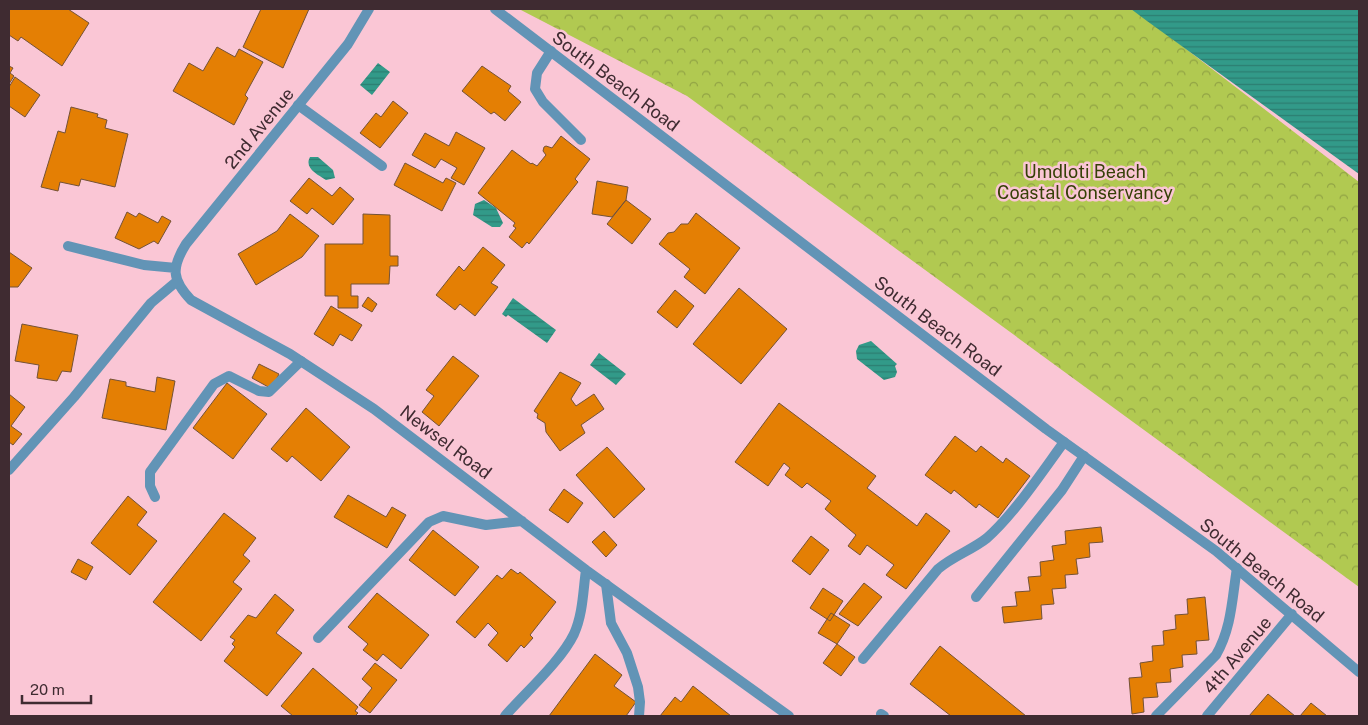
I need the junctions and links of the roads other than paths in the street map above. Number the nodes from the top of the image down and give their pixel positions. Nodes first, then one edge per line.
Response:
1 (369, 9) edge
2 (495, 9) edge
3 (550, 51) junction
4 (298, 105) junction
5 (581, 140) dead end
6 (382, 166) dead end
7 (68, 246) dead end
8 (176, 268) junction
9 (176, 282) junction
10 (301, 361) junction
11 (1064, 442) junction
12 (1084, 456) junction
13 (9, 470) edge
14 (155, 497) dead end
15 (522, 521) junction
16 (1237, 568) junction
17 (586, 570) junction
18 (606, 584) junction
19 (976, 597) dead end
20 (1292, 614) junction
21 (318, 638) dead end
22 (863, 660) dead end
23 (1359, 672) edge
24 (504, 716) edge
25 (639, 716) edge
26 (789, 716) edge
27 (1156, 716) edge
28 (1207, 716) edge

1 - 4 street, 2nd Avenue
2 - 3 street, South Beach Road
3 - 5 street
3 - 11 street, South Beach Road
4 - 6 street
4 - 8 street, 2nd Avenue
7 - 8 street
8 - 9 street
9 - 10 street, Newsel Road
9 - 13 street
10 - 14 street
10 - 15 street, Newsel Road
11 - 12 street, South Beach Road
11 - 22 street
12 - 16 street, South Beach Road
12 - 19 street
15 - 17 street, Newsel Road
15 - 21 street
16 - 20 street, South Beach Road
16 - 27 street
17 - 18 street, Newsel Road
17 - 24 street
18 - 25 street
18 - 26 street, Newsel Road
20 - 23 street, South Beach Road
20 - 28 street, 4th Avenue

